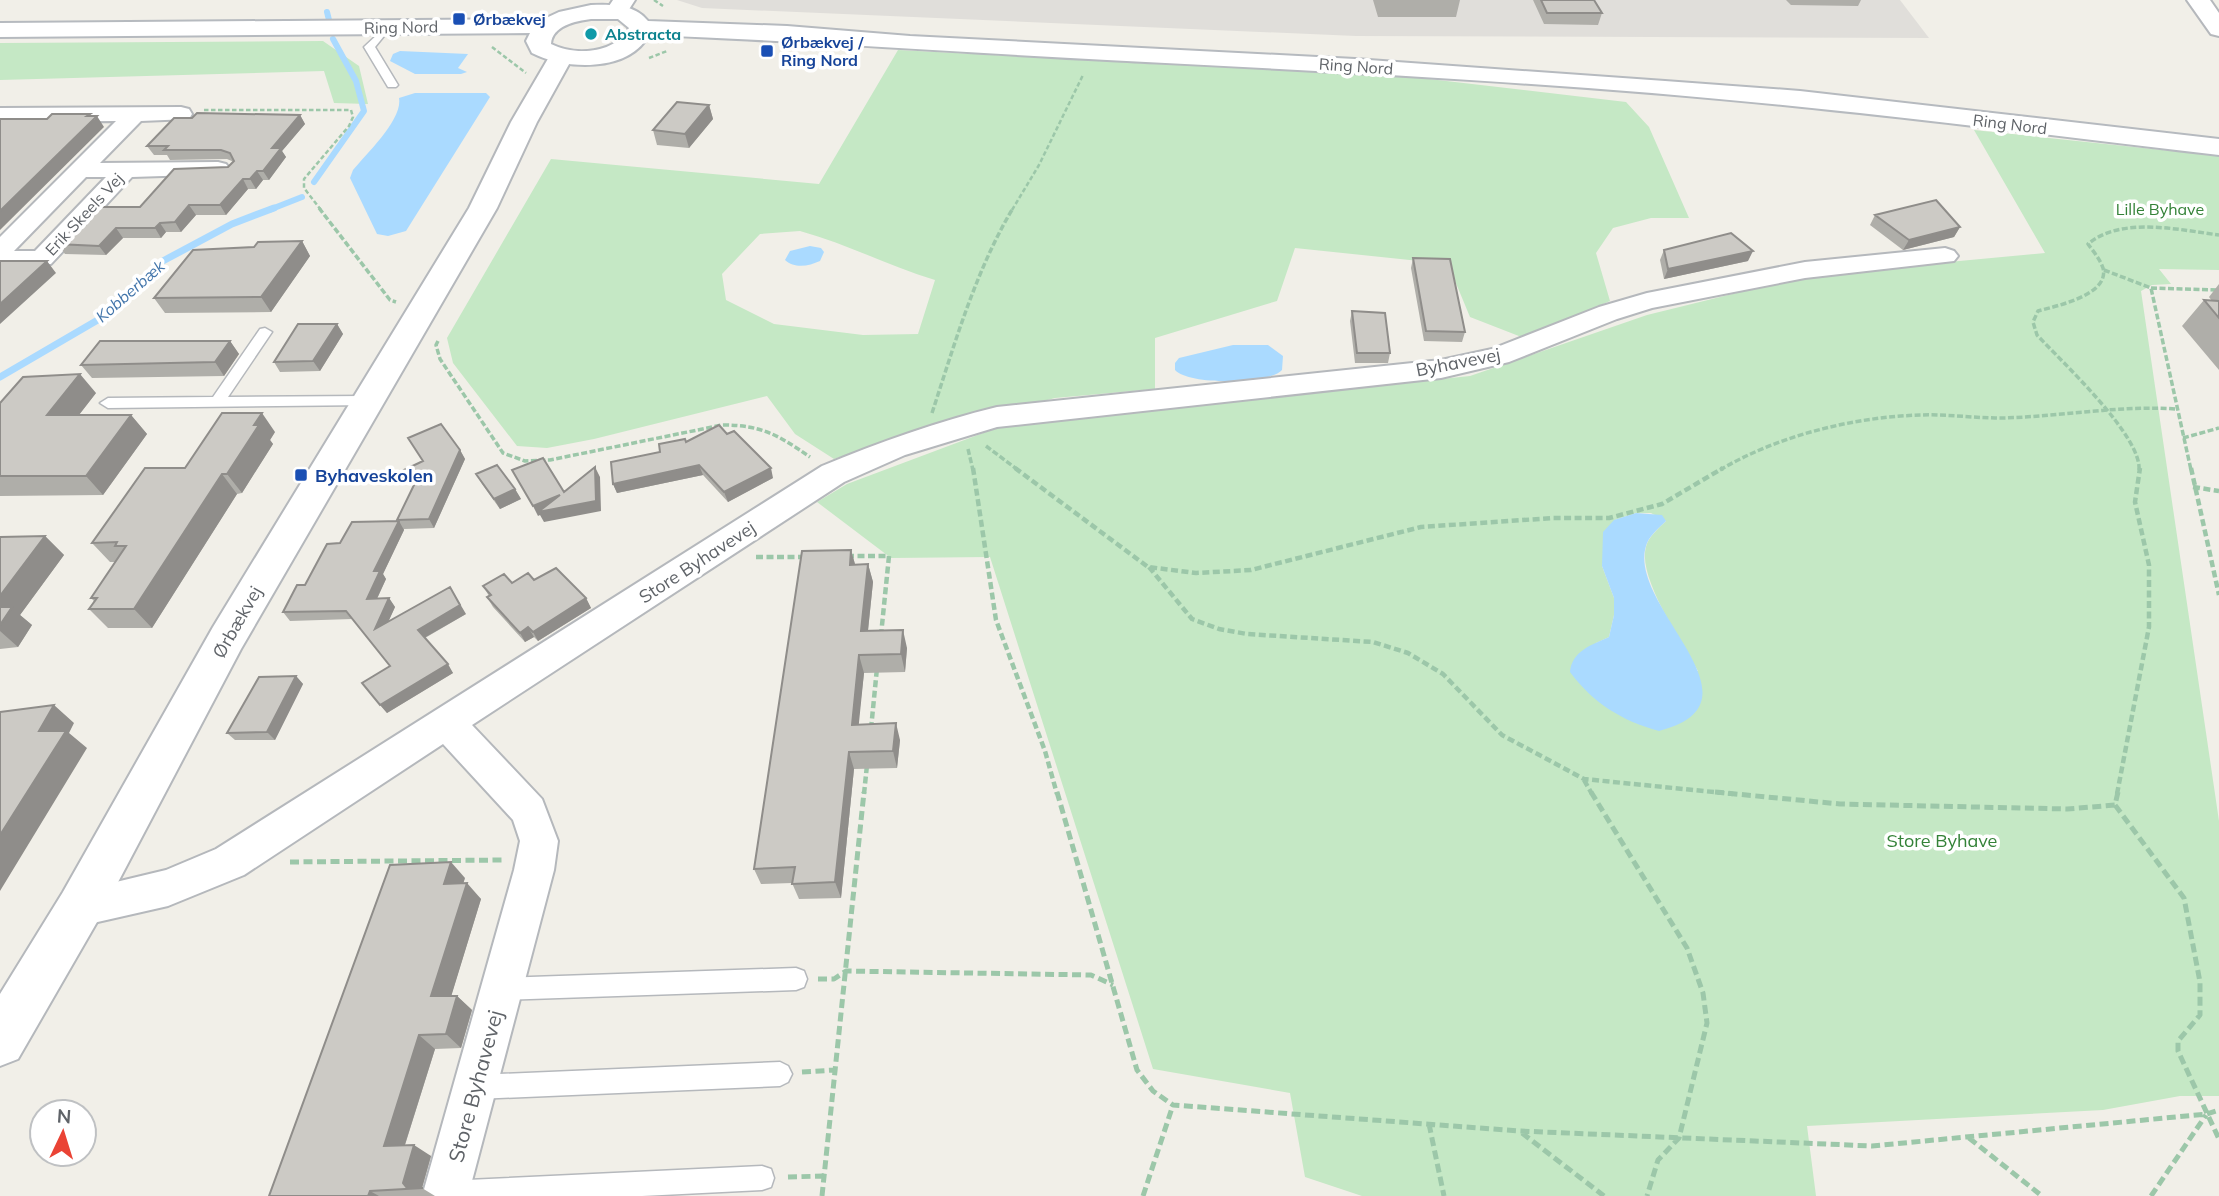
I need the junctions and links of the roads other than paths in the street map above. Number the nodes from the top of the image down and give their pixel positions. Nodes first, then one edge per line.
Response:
1 (2198, 0) edge
2 (608, 6) edge
3 (2219, 29) edge
4 (0, 30) edge
5 (253, 30) junction
6 (543, 33) junction
7 (638, 35) junction
8 (379, 36) junction
9 (561, 57) junction
10 (392, 85) dead end
11 (1800, 99) junction
12 (558, 112) dead end
13 (135, 114) junction
14 (181, 114) road end
15 (0, 115) edge
16 (2219, 132) edge
17 (2219, 147) edge
18 (226, 169) edge
19 (80, 170) junction
20 (126, 170) junction
21 (483, 208) junction
22 (0, 251) edge
23 (1945, 256) dead end
24 (0, 259) edge
25 (265, 332) dead end
26 (366, 401) junction
27 (217, 402) junction
28 (108, 403) dead end
29 (960, 426) joint
30 (447, 723) junction
31 (80, 907) junction
32 (796, 979) road end
33 (501, 989) junction
34 (0, 1041) edge
35 (780, 1074) road end
36 (476, 1087) junction
37 (762, 1178) road end
38 (446, 1193) joint

1 - 3 main road
2 - 6 main road
2 - 7 main road
4 - 5 main road, Ring Nord
5 - 6 main road, Ring Nord
5 - 8 main road, Ring Nord
6 - 8 main road, Ring Nord
6 - 9 main road
7 - 9 main road
7 - 11 main road, Ring Nord
8 - 10 lane
9 - 21 main road, Ørbækvej
11 - 16 main road, Ring Nord
11 - 17 main road, Ring Nord
12 - 21 main road, Ørbækvej
13 - 14 street
13 - 15 street
13 - 19 street, Erik Skeels Vej
18 - 20 street, Erik Skeels Vej
19 - 20 street, Erik Skeels Vej
19 - 22 street, Erik Skeels Vej
20 - 24 street, Erik Skeels Vej
21 - 26 main road, Ørbækvej
23 - 29 street, Byhavevej
25 - 27 lane
26 - 27 lane
26 - 31 main road, Ørbækvej
27 - 28 lane
29 - 30 street, Store Byhavevej
30 - 31 street, Store Byhavevej
30 - 33 street, Store Byhavevej
31 - 34 main road, Ørbækvej
32 - 33 lane
33 - 36 street, Store Byhavevej
35 - 36 lane
36 - 38 street, Store Byhavevej
37 - 38 lane

